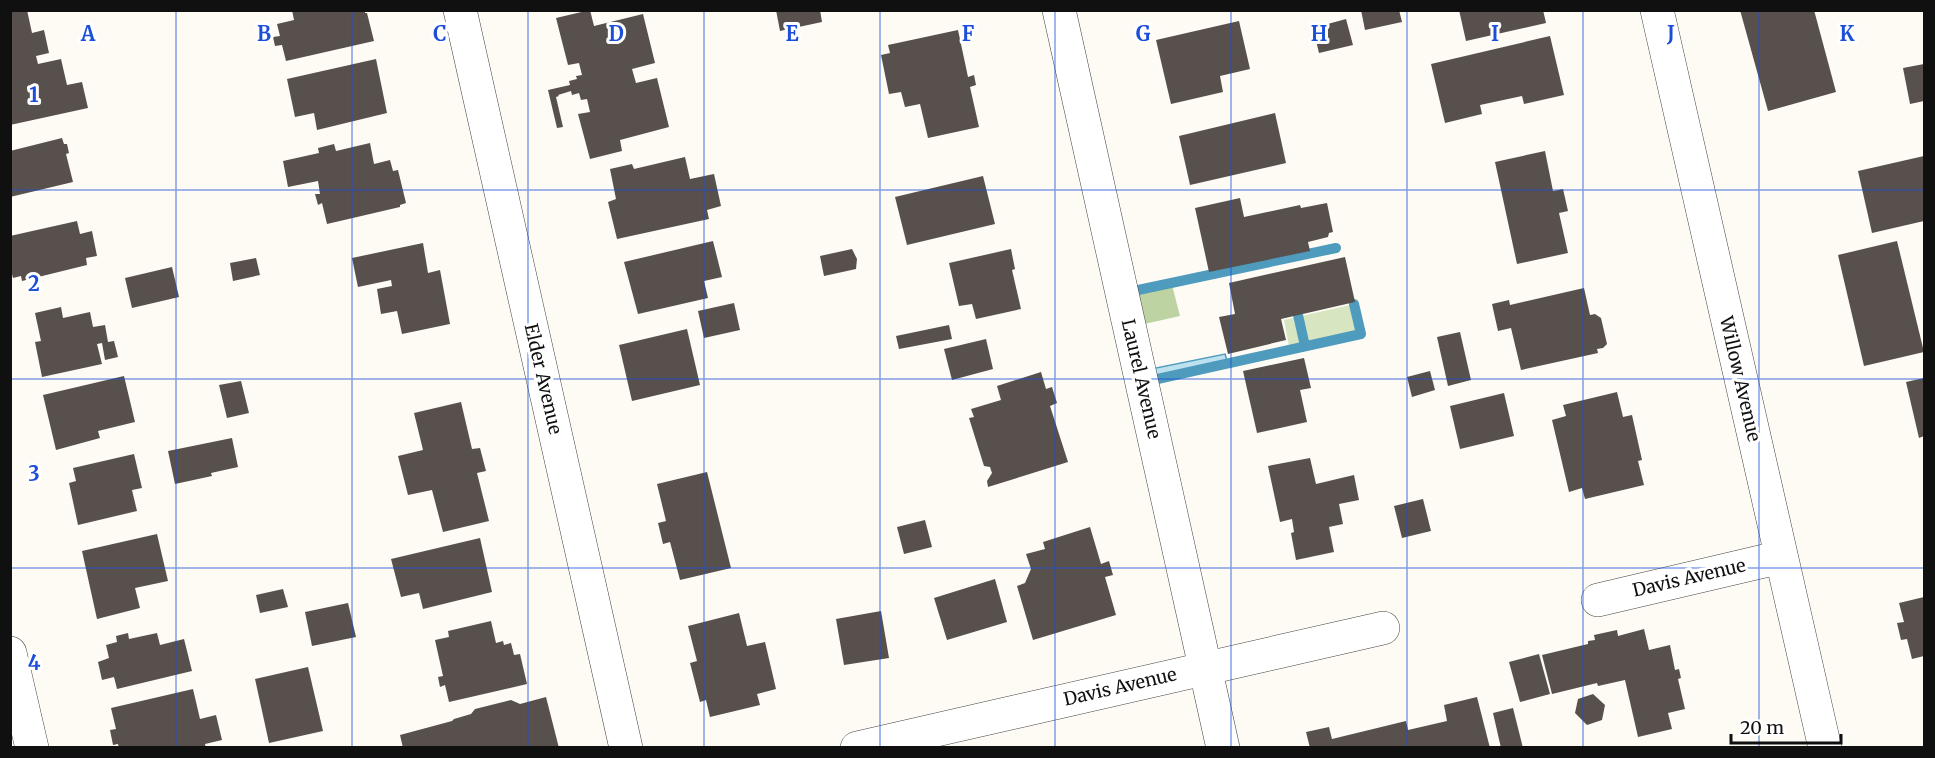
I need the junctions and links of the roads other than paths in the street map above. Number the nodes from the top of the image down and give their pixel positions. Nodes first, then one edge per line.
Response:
1 (460, 10) edge
2 (1059, 10) edge
3 (1657, 10) edge
4 (1781, 557) junction
5 (1598, 600) dead end
6 (1383, 628) dead end
7 (10, 653) edge
8 (1205, 668) junction
9 (32, 747) edge
10 (626, 747) edge
11 (857, 747) edge
12 (1223, 747) edge
13 (1825, 747) edge

1 - 10 street, Elder Avenue
2 - 8 street, Laurel Avenue
3 - 4 street, Willow Avenue
4 - 5 street, Davis Avenue
4 - 13 street, Willow Avenue
6 - 8 street, Davis Avenue
7 - 9 street
8 - 11 street, Davis Avenue
8 - 12 street, Laurel Avenue

